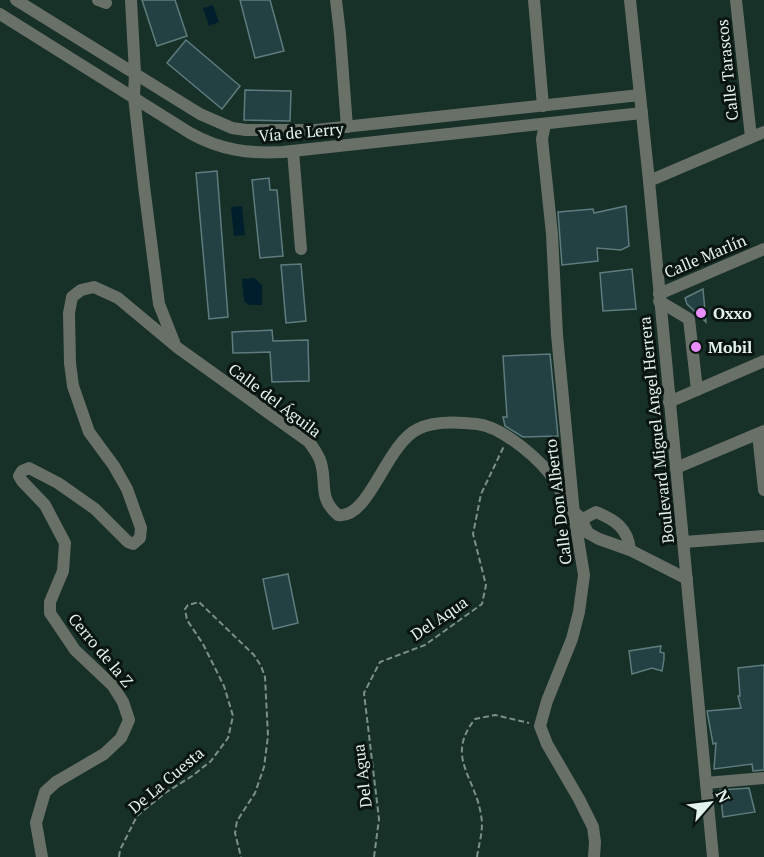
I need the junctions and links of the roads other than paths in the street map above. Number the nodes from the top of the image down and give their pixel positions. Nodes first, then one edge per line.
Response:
1 (16, 0) edge
2 (130, 0) edge
3 (336, 0) edge
4 (534, 0) edge
5 (630, 0) edge
6 (736, 0) edge
7 (0, 14) edge
8 (57, 26) junction
9 (47, 43) junction
10 (135, 73) junction
11 (640, 95) junction
12 (134, 97) junction
13 (543, 106) junction
14 (642, 113) junction
15 (545, 124) junction
16 (346, 127) junction
17 (316, 130) junction
18 (764, 132) edge
19 (751, 137) junction
20 (318, 148) junction
21 (293, 151) junction
22 (649, 181) junction
23 (301, 249) dead end
24 (764, 249) edge
25 (659, 298) junction
26 (178, 348) junction
27 (764, 361) edge
28 (697, 390) junction
29 (669, 402) junction
30 (761, 433) edge
31 (676, 468) junction
32 (764, 490) edge
33 (578, 516) junction
34 (764, 536) edge
35 (684, 542) junction
36 (630, 550) junction
37 (687, 579) junction
38 (764, 778) edge
39 (706, 783) junction
40 (42, 857) edge
41 (594, 857) edge
42 (713, 857) edge

1 - 8 street, Vía de Lerry
2 - 10 street, Calle del Águila
3 - 16 street
4 - 13 street
5 - 11 street, Boulevard Miguel Angel Herrera
6 - 19 street, Calle Tarascos
7 - 9 street, Vía de Lerry
8 - 9 street
8 - 10 street, Vía de Lerry
9 - 12 street, Vía de Lerry
10 - 12 street, Calle del Águila
10 - 17 street, Vía de Lerry
11 - 13 street, Vía de Lerry
11 - 14 street, Boulevard Miguel Angel Herrera
12 - 21 street, Vía de Lerry
12 - 26 street, Calle del Águila
13 - 16 street, Vía de Lerry
14 - 15 street, Vía de Lerry
14 - 22 street, Boulevard Miguel Angel Herrera
15 - 20 street, Vía de Lerry
15 - 33 street, Calle Don Alberto
16 - 17 street, Vía de Lerry
17 - 20 street
18 - 19 street
19 - 22 street
20 - 21 street, Vía de Lerry
21 - 23 street
22 - 25 street, Boulevard Miguel Angel Herrera
24 - 25 street, Calle Marlín
25 - 28 street
25 - 29 street, Boulevard Miguel Angel Herrera
26 - 33 street, Calle del Águila
26 - 40 street, Cerro de la Z
27 - 28 street
28 - 29 street
29 - 31 street, Boulevard Miguel Angel Herrera
30 - 31 street
30 - 32 street
31 - 35 street, Boulevard Miguel Angel Herrera
33 - 36 street, Calle del Águila
33 - 36 street
33 - 41 street, Calle Don Alberto
34 - 35 street
35 - 37 street, Boulevard Miguel Angel Herrera
36 - 37 street, Calle del Águila
37 - 39 street, Boulevard Miguel Angel Herrera
38 - 39 street
39 - 42 street, Boulevard Miguel Angel Herrera

